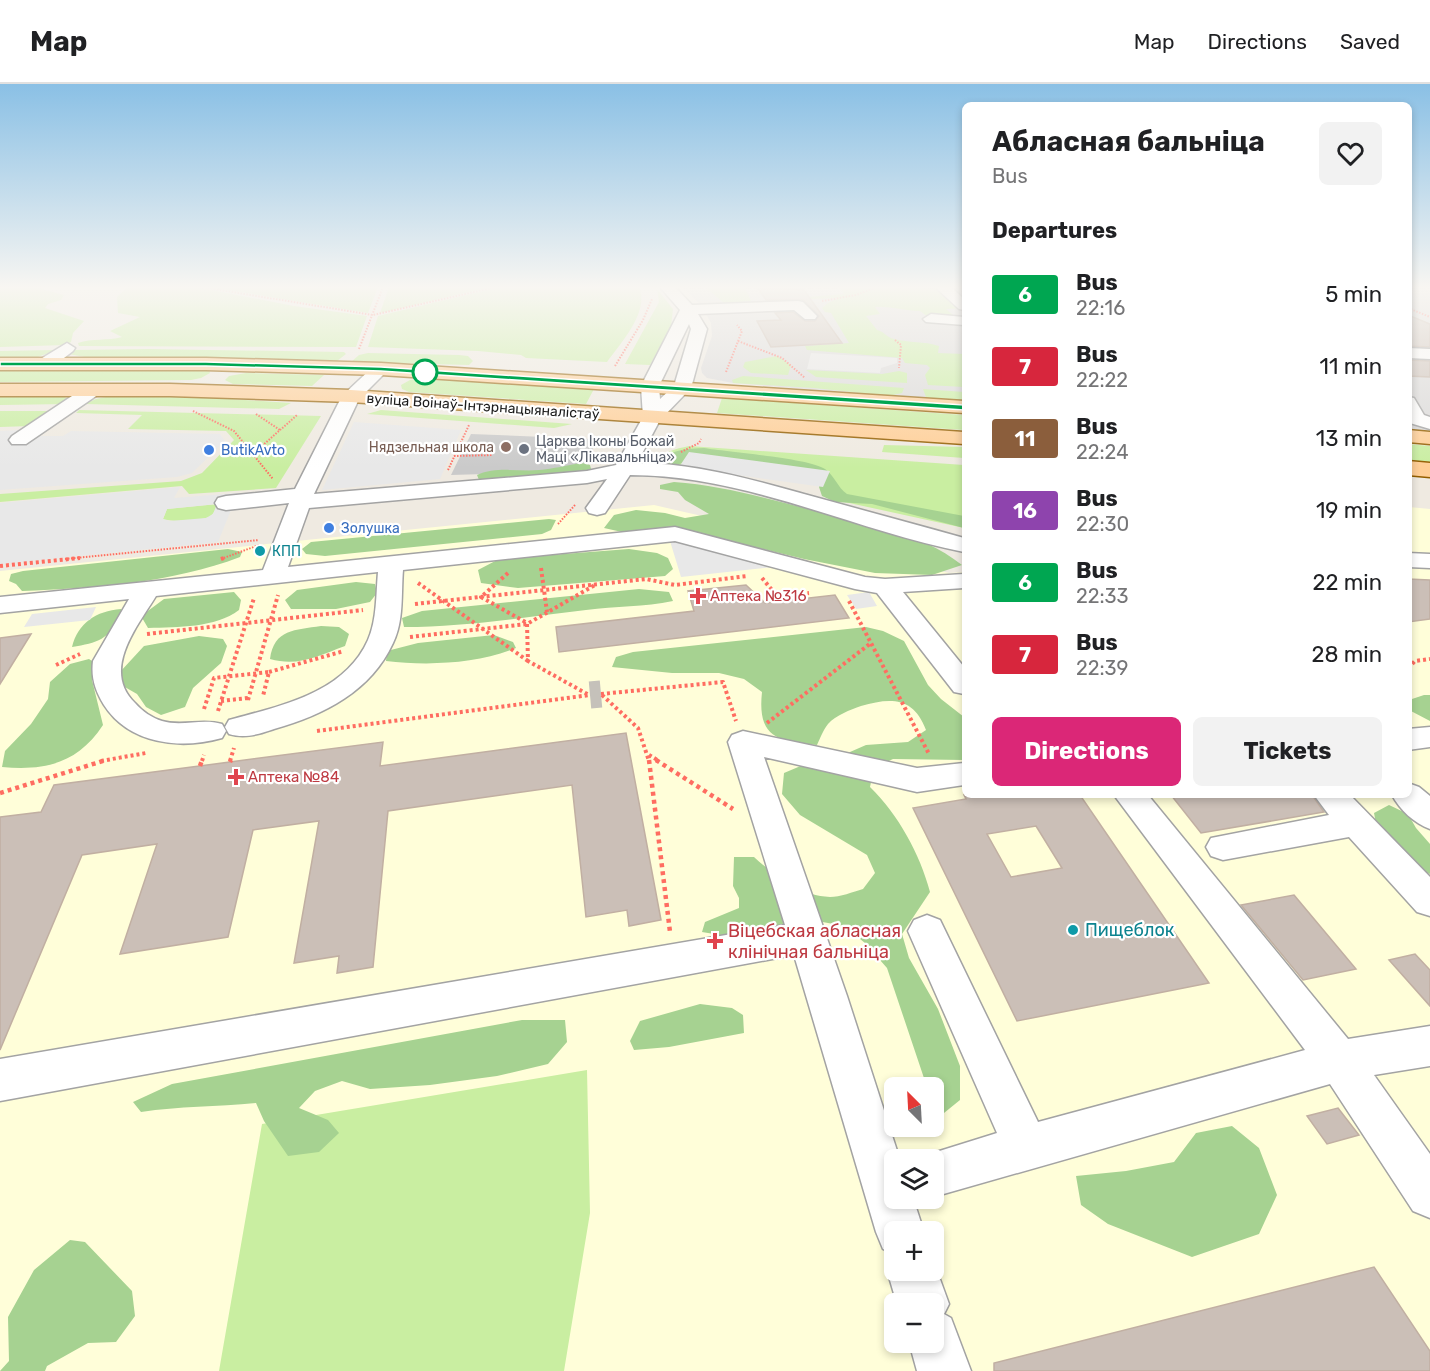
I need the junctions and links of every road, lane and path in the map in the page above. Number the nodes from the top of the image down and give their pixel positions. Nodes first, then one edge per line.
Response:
1 (360, 347) edge
2 (626, 347) edge
3 (669, 347) edge
4 (695, 347) edge
5 (756, 347) edge
6 (901, 347) edge
7 (67, 348) dead end
8 (358, 351) dead end
9 (1412, 352) edge
10 (1430, 354) edge
11 (0, 364) edge
12 (45, 364) junction
13 (206, 364) junction
14 (254, 366) junction
15 (614, 367) dead end
16 (899, 368) dead end
17 (381, 369) junction
18 (806, 378) dead end
19 (650, 386) junction
20 (682, 388) junction
21 (0, 390) edge
22 (93, 390) junction
23 (170, 390) junction
24 (226, 392) junction
25 (351, 396) junction
26 (962, 407) edge
27 (190, 410) dead end
28 (252, 411) dead end
29 (299, 413) dead end
30 (652, 417) junction
31 (1414, 422) edge
32 (469, 425) dead end
33 (280, 430) junction
34 (962, 438) edge
35 (1430, 438) edge
36 (19, 440) dead end
37 (253, 454) junction
38 (492, 455) dead end
39 (454, 456) junction
40 (1412, 468) edge
41 (624, 469) junction
42 (1430, 470) edge
43 (446, 474) dead end
44 (274, 480) dead end
45 (302, 499) junction
46 (226, 503) dead end
47 (587, 505) joint
48 (269, 539) dead end
49 (962, 544) edge
50 (538, 546) junction
51 (1412, 560) edge
52 (1430, 561) edge
53 (391, 563) junction
54 (0, 566) edge
55 (273, 575) junction
56 (759, 575) dead end
57 (748, 576) dead end
58 (962, 581) edge
59 (597, 584) junction
60 (885, 586) junction
61 (148, 589) junction
62 (543, 590) junction
63 (810, 593) dead end
64 (481, 597) junction
65 (443, 601) junction
66 (849, 601) dead end
67 (0, 605) edge
68 (387, 607) junction
69 (547, 612) junction
70 (271, 620) junction
71 (246, 623) junction
72 (527, 624) junction
73 (120, 637) junction
74 (871, 643) junction
75 (1430, 659) edge
76 (528, 660) junction
77 (1412, 665) edge
78 (256, 674) junction
79 (229, 677) junction
80 (962, 682) edge
81 (247, 726) joint
82 (204, 732) joint
83 (306, 732) dead end
84 (1430, 737) edge
85 (1412, 739) edge
86 (743, 742) junction
87 (147, 753) dead end
88 (648, 754) junction
89 (953, 776) edge
90 (0, 793) edge
91 (1132, 798) edge
92 (1333, 798) edge
93 (1411, 798) edge
94 (1430, 816) edge
95 (1354, 823) junction
96 (774, 836) junction
97 (1223, 847) dead end
98 (1430, 901) edge
99 (927, 931) dead end
100 (807, 937) junction
101 (674, 960) junction
102 (1430, 1046) edge
103 (1339, 1061) junction
104 (0, 1080) edge
105 (1028, 1149) junction
106 (884, 1168) edge
107 (944, 1171) edge
108 (1430, 1194) edge
109 (938, 1353) edge
110 (944, 1371) edge

1 - 8 path
2 - 15 path
3 - 19 street
4 - 20 street
5 - 18 path
6 - 16 path
7 - 12 street
9 - 10 street
11 - 12 main road, вуліца Воінаў-Інтэрнацыяналістаў
12 - 13 main road, вуліца Воінаў-Інтэрнацыяналістаў
13 - 14 main road, вуліца Воінаў-Інтэрнацыяналістаў
13 - 23 main road
14 - 17 main road, вуліца Воінаў-Інтэрнацыяналістаў
14 - 24 main road
17 - 19 main road, вуліца Воінаў-Інтэрнацыяналістаў
17 - 25 street
19 - 20 main road, вуліца Воінаў-Інтэрнацыяналістаў
19 - 30 street
20 - 26 main road, вуліца Воінаў-Інтэрнацыяналістаў
20 - 30 street
21 - 22 main road, вуліца Воінаў-Інтэрнацыяналістаў
22 - 23 main road, вуліца Воінаў-Інтэрнацыяналістаў
22 - 36 street
23 - 24 main road, вуліца Воінаў-Інтэрнацыяналістаў
24 - 25 main road, вуліца Воінаў-Інтэрнацыяналістаў
25 - 30 main road, вуліца Воінаў-Інтэрнацыяналістаў
25 - 45 street
27 - 37 path
28 - 33 path
29 - 33 path
30 - 34 main road, вуліца Воінаў-Інтэрнацыяналістаў
30 - 41 street
31 - 35 main road
32 - 39 path
33 - 37 path
37 - 44 path
38 - 39 path
39 - 43 path
40 - 42 main road
41 - 45 street
41 - 47 street
41 - 49 street
45 - 46 street
45 - 55 street
47 - 50 path
48 - 54 path
50 - 53 street
50 - 60 street
50 - 62 path
51 - 52 street
53 - 55 street
53 - 68 street
55 - 61 street
55 - 70 path
55 - 71 path
56 - 63 path
57 - 59 path
58 - 60 street
59 - 62 path
59 - 69 path
60 - 80 street
61 - 67 street
61 - 73 street
62 - 64 path
62 - 69 path
64 - 65 path
64 - 72 path
65 - 68 path
65 - 76 path
66 - 74 path
68 - 70 path
68 - 81 street
69 - 72 path
70 - 71 path
70 - 78 path
71 - 73 path
71 - 79 path
72 - 76 path
73 - 82 street
74 - 86 path
74 - 89 path
75 - 77 path
76 - 83 path
78 - 79 path
78 - 79 path
78 - 81 path
79 - 82 path
84 - 85 street
86 - 88 path
86 - 89 street
86 - 96 street
87 - 90 path
88 - 96 path
88 - 101 path
91 - 103 street
92 - 95 street
93 - 94 street
95 - 97 street
95 - 98 street
96 - 100 street
99 - 105 street
100 - 101 street
100 - 106 street
101 - 104 street
102 - 103 street
103 - 105 street
103 - 108 street
105 - 107 street
109 - 110 street

